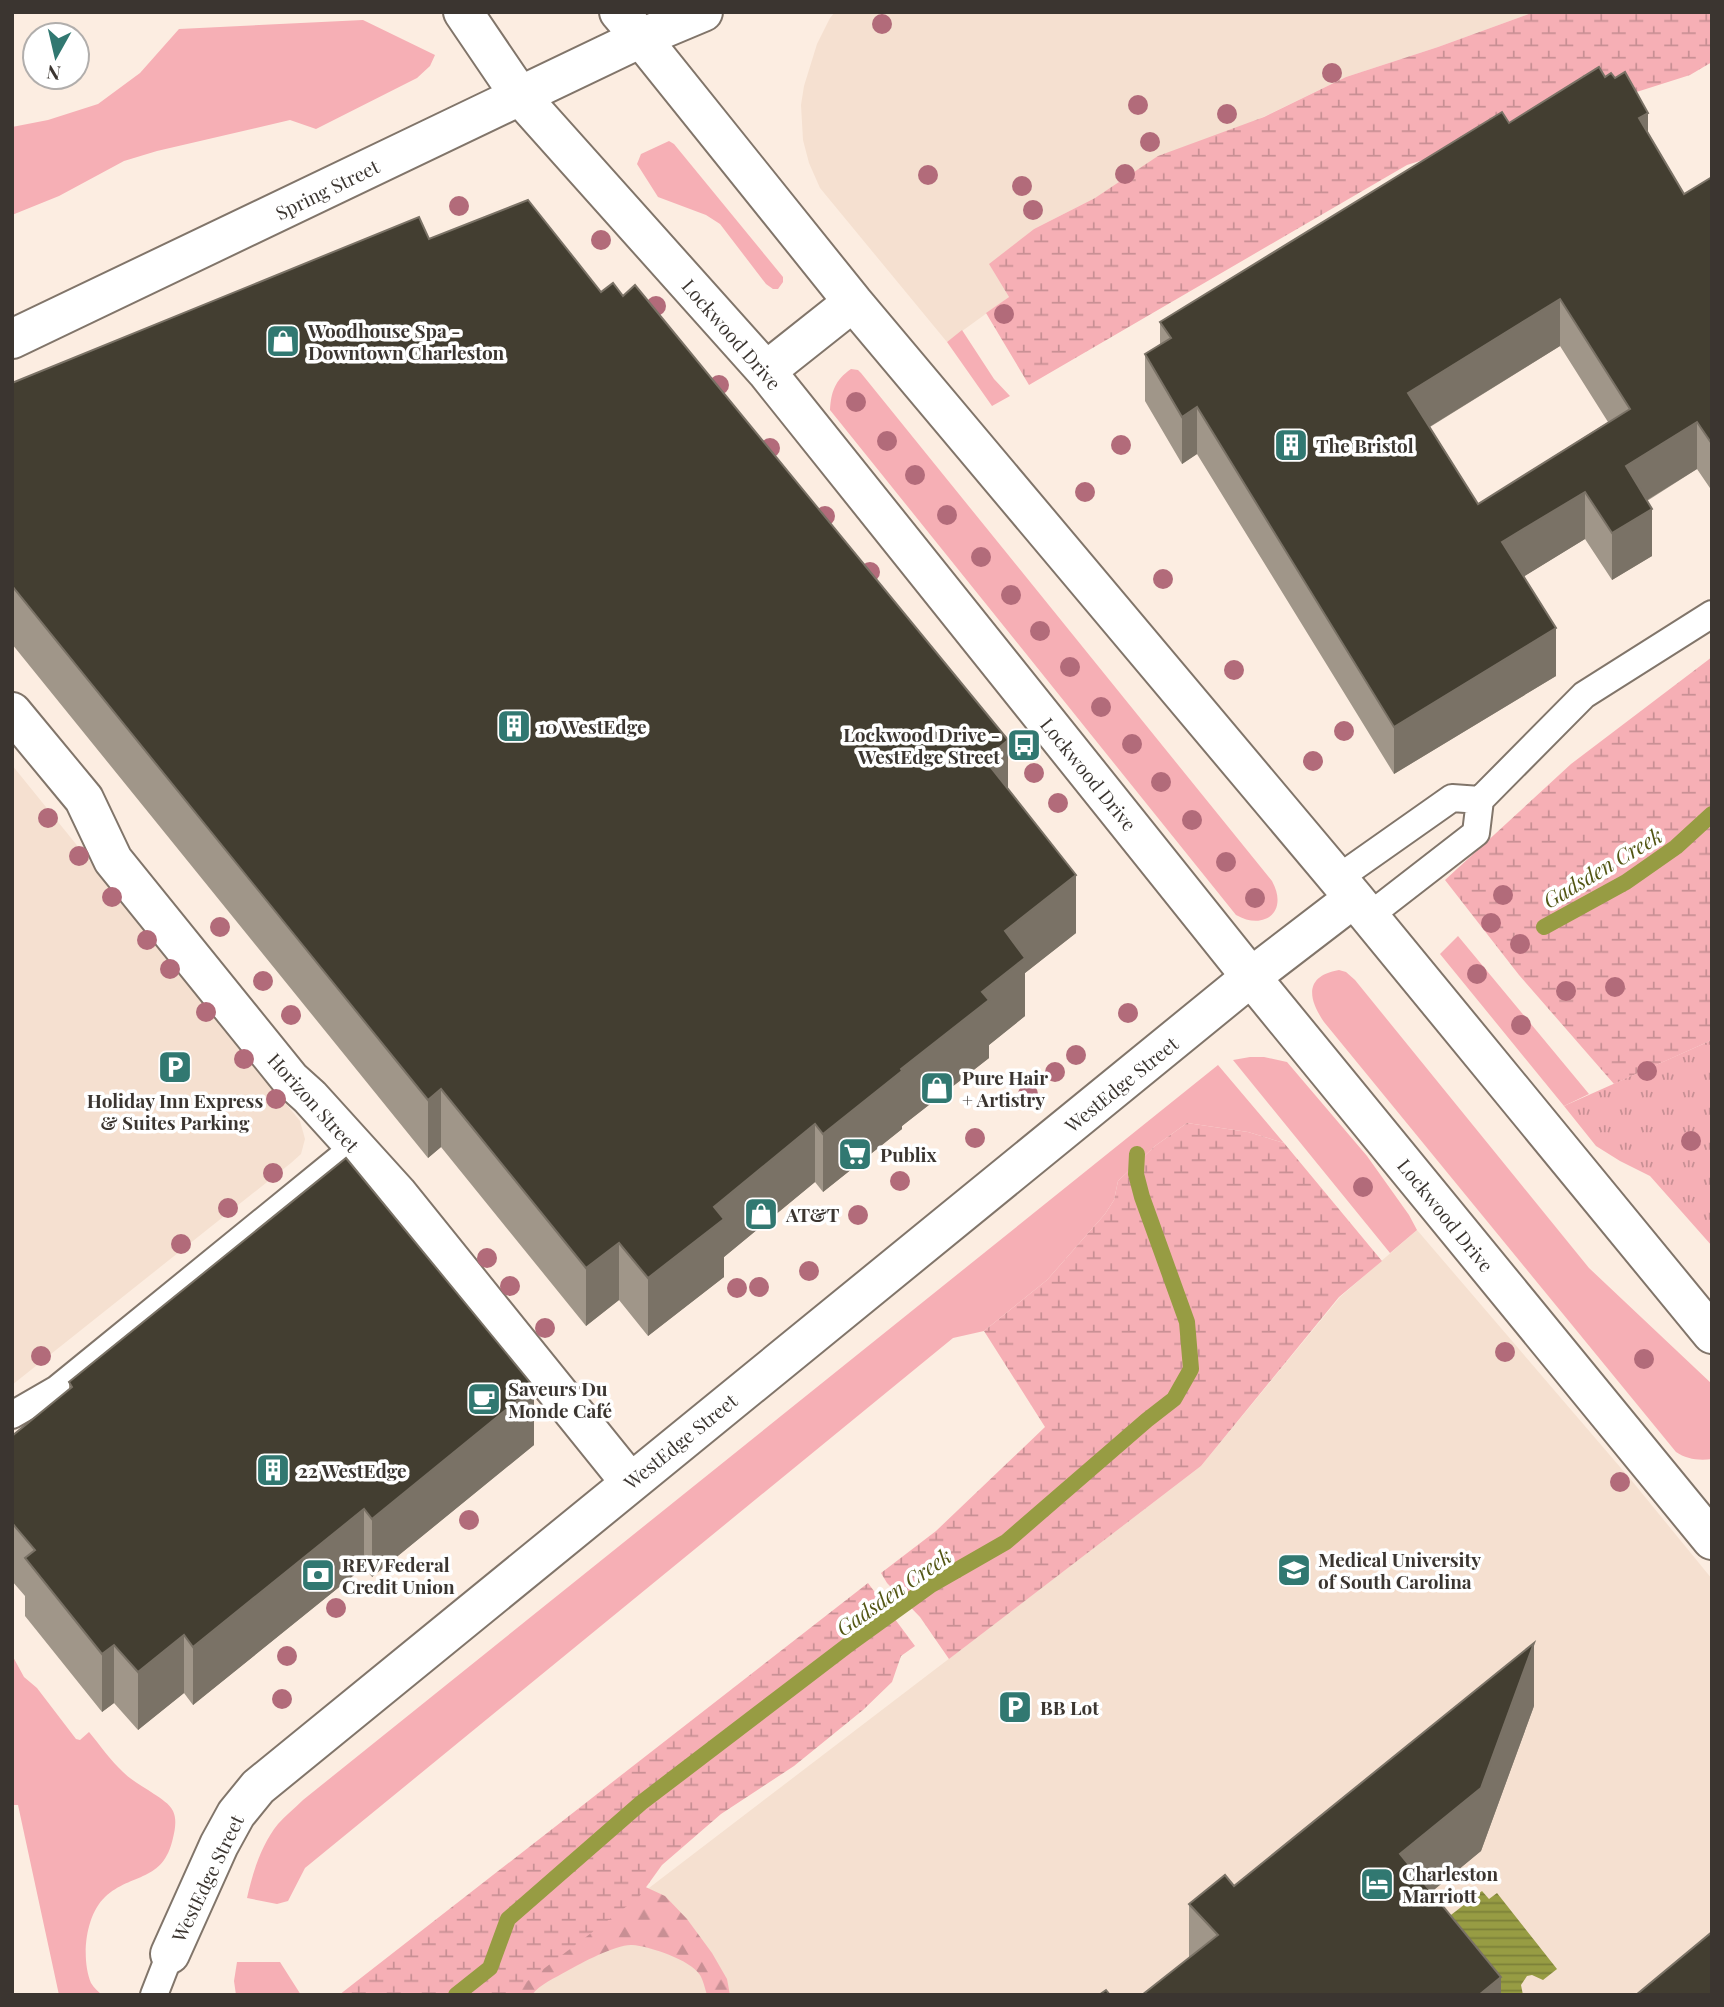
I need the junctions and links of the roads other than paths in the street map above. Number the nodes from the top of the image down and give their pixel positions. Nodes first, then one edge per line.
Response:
1 (463, 12) edge
2 (703, 12) edge
3 (630, 25) edge
4 (520, 96) junction
5 (853, 302) junction
6 (12, 339) edge
7 (765, 371) junction
8 (1712, 614) edge
9 (12, 712) edge
10 (1480, 800) junction
11 (1353, 898) junction
12 (1251, 977) junction
13 (354, 1147) junction
14 (1712, 1334) edge
15 (12, 1415) edge
16 (630, 1482) junction
17 (1712, 1539) edge
18 (170, 1954) joint
19 (154, 1995) edge

1 - 4 main road, Lockwood Drive
2 - 3 main road, Spring Street
3 - 4 main road, Spring Street
3 - 5 main road
4 - 6 main road, Spring Street
4 - 7 main road, Lockwood Drive
5 - 7 main road
5 - 11 main road
7 - 12 main road, Lockwood Drive
8 - 10 lane
9 - 13 main road, Horizon Street
10 - 11 lane
10 - 11 lane
11 - 12 main road, WestEdge Street
11 - 14 main road
12 - 16 main road, WestEdge Street
12 - 17 main road, Lockwood Drive
13 - 15 lane
13 - 16 main road, Horizon Street
16 - 18 main road, WestEdge Street
18 - 19 lane

